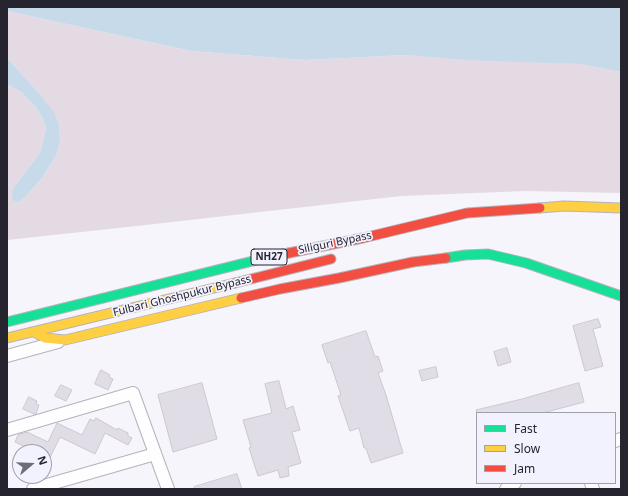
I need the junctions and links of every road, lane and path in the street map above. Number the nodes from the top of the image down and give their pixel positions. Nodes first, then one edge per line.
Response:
1 (621, 208) edge
2 (534, 209) junction
3 (399, 238) dead end
4 (342, 256) dead end
5 (621, 296) edge
6 (7, 322) edge
7 (34, 332) junction
8 (7, 338) edge
9 (65, 340) junction
10 (7, 356) edge
11 (7, 430) edge
12 (155, 454) junction
13 (33, 489) edge
14 (168, 489) edge

1 - 2 main road, Siliguri Bypass / NH27
2 - 3 main road
2 - 6 main road, Siliguri Bypass / NH27
4 - 7 main road, Fulbari Ghoshpukur Bypass / NH27
5 - 9 main road
7 - 8 main road, Fulbari Ghoshpukur Bypass / NH27
7 - 9 main road
9 - 10 street
11 - 12 street
12 - 13 street
12 - 14 street

